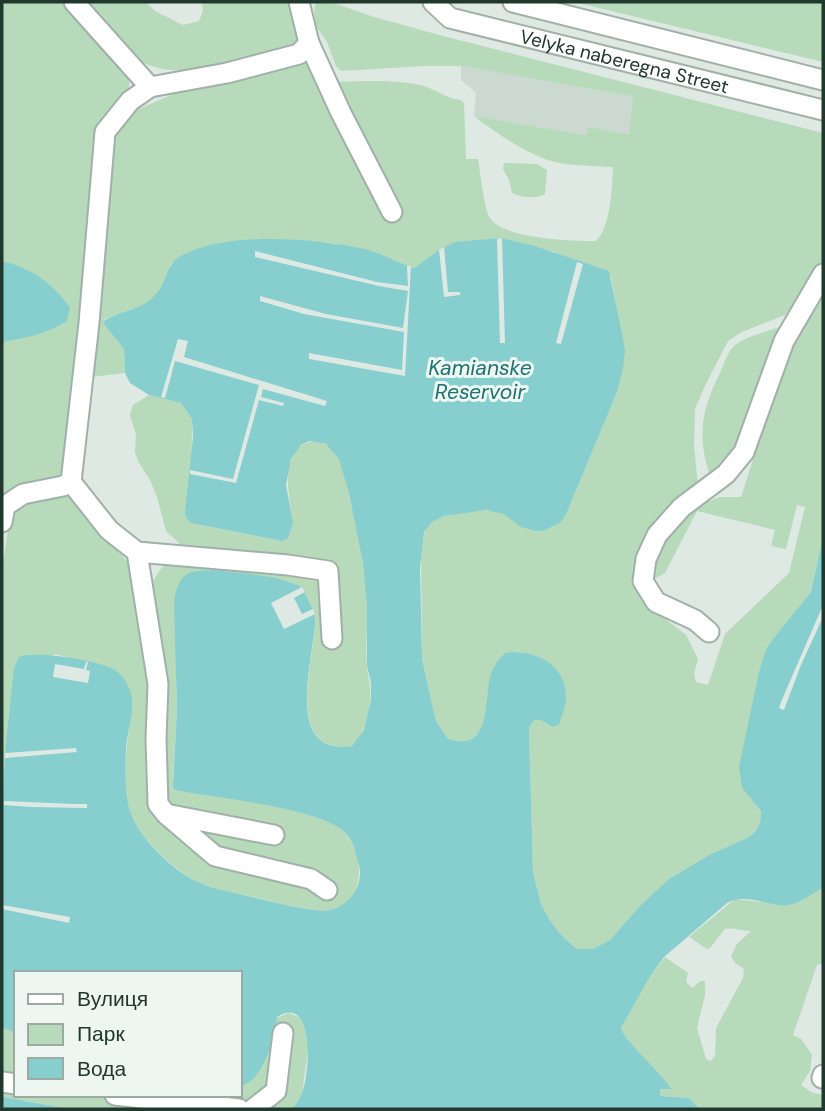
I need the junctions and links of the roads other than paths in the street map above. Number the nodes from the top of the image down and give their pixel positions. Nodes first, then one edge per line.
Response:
1 (74, 2) edge
2 (299, 2) edge
3 (433, 2) edge
4 (513, 2) edge
5 (309, 43) junction
6 (823, 80) edge
7 (150, 87) junction
8 (823, 110) edge
9 (391, 212) dead end
10 (823, 274) edge
11 (71, 482) junction
12 (2, 522) edge
13 (137, 552) junction
14 (709, 632) dead end
15 (332, 639) dead end
16 (166, 814) junction
17 (274, 835) dead end
18 (327, 890) dead end
19 (284, 1033) dead end
20 (133, 1097) edge
21 (239, 1109) edge
22 (253, 1109) edge

1 - 7 street
2 - 5 street
3 - 8 street, Velyka naberegna Street
4 - 6 street, Velyka naberegna Street
5 - 7 street
5 - 9 street
7 - 11 street
10 - 14 street
11 - 12 street
11 - 13 street
13 - 15 street
13 - 16 street
16 - 17 street
16 - 18 street
19 - 22 street
20 - 21 street

